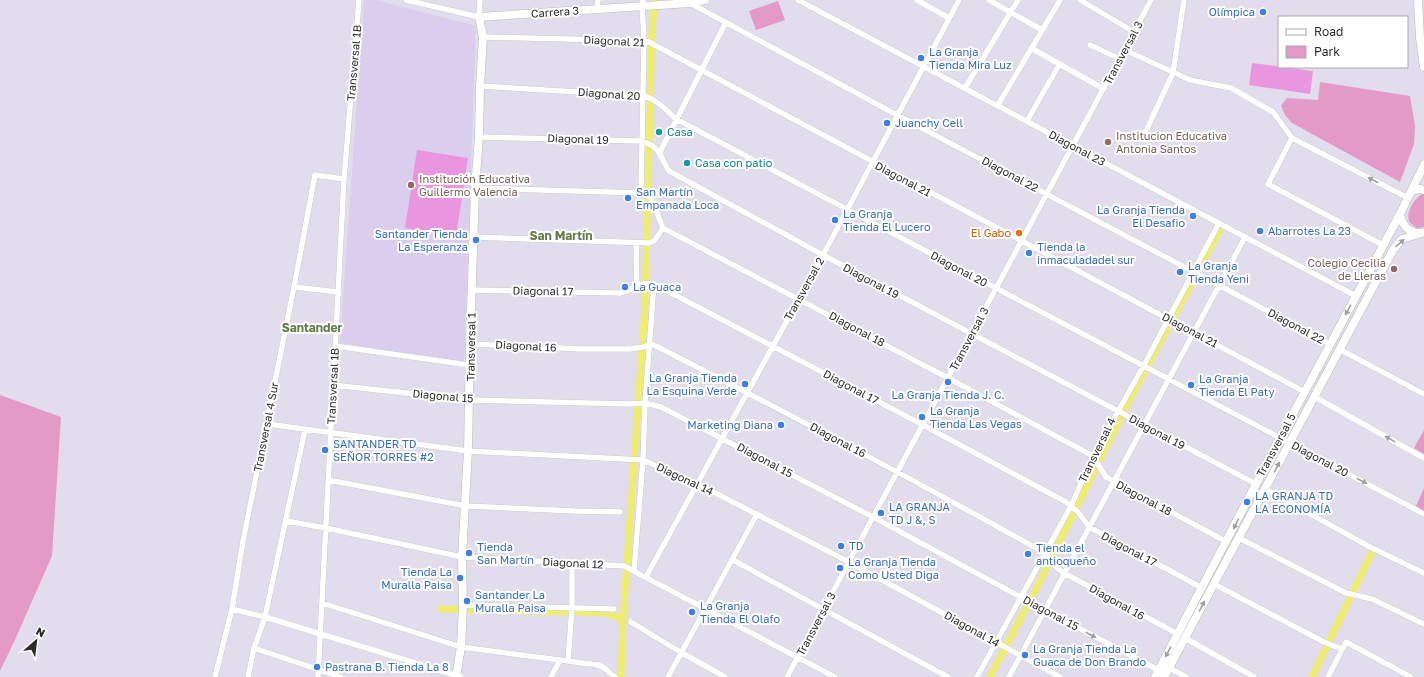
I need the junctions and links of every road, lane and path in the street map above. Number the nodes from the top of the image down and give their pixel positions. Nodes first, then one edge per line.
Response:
1 (359, 0) edge
2 (406, 0) edge
3 (480, 0) edge
4 (598, 0) edge
5 (705, 0) edge
6 (798, 0) edge
7 (917, 0) edge
8 (959, 0) edge
9 (989, 0) edge
10 (1018, 0) edge
11 (1060, 0) edge
12 (1080, 0) edge
13 (1151, 0) edge
14 (1184, 0) edge
15 (1418, 0) edge
16 (690, 3) junction
17 (644, 4) edge
18 (597, 10) junction
19 (1010, 12) junction
20 (479, 17) junction
21 (950, 18) junction
22 (726, 22) junction
23 (1042, 30) junction
24 (1134, 32) junction
25 (483, 37) junction
26 (646, 42) junction
27 (1090, 45) dead end
28 (1031, 48) junction
29 (1125, 50) junction
30 (1120, 59) junction
31 (1059, 64) junction
32 (923, 66) junction
33 (1424, 67) edge
34 (701, 71) junction
35 (1173, 73) junction
36 (480, 86) junction
37 (965, 88) junction
38 (1104, 89) junction
39 (646, 96) junction
40 (998, 105) junction
41 (897, 115) junction
42 (676, 119) junction
43 (1027, 121) junction
44 (1144, 135) dead end
45 (479, 137) junction
46 (1292, 138) junction
47 (643, 142) junction
48 (1073, 146) junction
49 (660, 152) junction
50 (872, 162) junction
51 (1424, 165) edge
52 (344, 179) junction
53 (475, 188) junction
54 (1424, 190) edge
55 (642, 193) junction
56 (1047, 194) junction
57 (1410, 194) junction
58 (847, 210) junction
59 (1400, 214) junction
60 (1219, 223) junction
61 (663, 228) junction
62 (1421, 233) edge
63 (473, 237) junction
64 (1245, 237) junction
65 (1021, 241) junction
66 (638, 243) junction
67 (1383, 245) junction
68 (823, 255) junction
69 (1195, 272) junction
70 (651, 284) junction
71 (639, 285) junction
72 (1219, 285) junction
73 (294, 287) junction
74 (996, 288) junction
75 (472, 290) junction
76 (338, 292) junction
77 (1356, 296) junction
78 (798, 298) junction
79 (1170, 319) junction
80 (1193, 332) junction
81 (972, 334) junction
82 (470, 344) junction
83 (1330, 344) junction
84 (335, 346) junction
85 (646, 346) junction
86 (773, 346) junction
87 (1340, 350) junction
88 (469, 365) junction
89 (1145, 366) junction
90 (948, 378) junction
91 (1169, 379) junction
92 (333, 385) junction
93 (748, 392) junction
94 (1305, 392) junction
95 (1424, 394) edge
96 (1315, 397) junction
97 (470, 400) junction
98 (643, 403) junction
99 (1119, 412) junction
100 (267, 424) junction
101 (1144, 424) junction
102 (923, 425) junction
103 (305, 430) junction
104 (331, 432) junction
105 (723, 438) junction
106 (1280, 438) junction
107 (1290, 443) junction
108 (468, 451) junction
109 (1094, 458) junction
110 (1424, 458) edge
111 (644, 460) junction
112 (898, 471) junction
113 (328, 480) junction
114 (1113, 481) junction
115 (698, 484) junction
116 (1256, 484) junction
117 (1265, 489) junction
118 (466, 506) junction
119 (1072, 507) junction
120 (620, 512) dead end
121 (757, 514) junction
122 (1424, 514) edge
123 (873, 517) junction
124 (286, 521) junction
125 (1089, 527) junction
126 (326, 528) junction
127 (1239, 538) junction
128 (1227, 542) junction
129 (1047, 554) junction
130 (462, 557) junction
131 (733, 560) junction
132 (849, 562) junction
133 (572, 563) junction
134 (632, 570) junction
135 (1064, 573) junction
136 (1424, 573) edge
137 (646, 578) junction
138 (1214, 584) junction
139 (1202, 588) junction
140 (1024, 599) junction
141 (322, 603) junction
142 (463, 606) junction
143 (572, 608) junction
144 (232, 609) junction
145 (614, 609) dead end
146 (706, 609) junction
147 (823, 610) junction
148 (1044, 610) junction
149 (265, 617) junction
150 (631, 622) dead end
151 (1424, 624) edge
152 (320, 634) junction
153 (1181, 636) junction
154 (997, 643) junction
155 (461, 647) junction
156 (254, 648) junction
157 (1342, 649) junction
158 (682, 653) junction
159 (1020, 656) junction
160 (798, 657) junction
161 (560, 660) junction
162 (568, 661) junction
163 (318, 669) junction
164 (1162, 672) edge
165 (458, 676) edge
166 (613, 676) edge
167 (215, 677) edge
168 (248, 677) edge
169 (318, 677) edge
170 (341, 677) edge
171 (551, 677) edge
172 (668, 677) edge
173 (725, 677) edge
174 (787, 677) edge
175 (835, 677) edge
176 (948, 677) edge
177 (977, 677) edge
178 (1008, 677) edge
179 (1060, 677) edge
180 (1186, 677) edge
181 (1254, 677) edge
182 (1328, 677) edge
183 (1411, 677) edge

1 - 52 street, Transversal 1B
2 - 20 street, Carrera 3
3 - 20 street
4 - 18 street
5 - 16 street, Carrera 3
6 - 32 street, Diagonal 23
7 - 21 street
8 - 21 street, Transversal 2
9 - 19 street
10 - 19 street
11 - 23 street
12 - 24 street
13 - 24 street, Transversal 3
14 - 35 street
15 - 33 street
16 - 17 street, Carrera 3
16 - 22 street, Diagonal 22
17 - 18 street, Carrera 3
17 - 26 street
18 - 20 street, Carrera 3
19 - 23 street
19 - 37 street
20 - 25 street, Transversal 1
21 - 32 street, Transversal 2
22 - 34 street
22 - 41 street, Diagonal 22
23 - 28 street
24 - 29 street, Transversal 3
25 - 26 street, Diagonal 21
25 - 36 street, Transversal 1
26 - 34 street, Diagonal 21
26 - 39 street
27 - 30 street
28 - 31 street
28 - 40 street
29 - 30 street, Transversal 3
29 - 35 street
30 - 38 street, Transversal 3
31 - 38 street
31 - 43 street
32 - 37 street, Diagonal 23
32 - 41 street, Transversal 2
34 - 42 street
34 - 50 street, Diagonal 21
35 - 44 street
35 - 46 street
36 - 39 street, Diagonal 20
36 - 45 street, Transversal 1
37 - 40 street, Diagonal 23
38 - 48 street, Transversal 3
39 - 42 street, Diagonal 20
39 - 47 street
40 - 43 street, Diagonal 23
41 - 50 street, Transversal 2
41 - 56 street, Diagonal 22
42 - 49 street
42 - 58 street, Diagonal 20
43 - 48 street, Diagonal 23
45 - 47 street, Diagonal 19
45 - 53 street, Transversal 1
57 -> 46 street
46 - 67 street
47 - 49 street, Diagonal 19
47 - 55 street
48 - 56 street, Transversal 3
48 - 60 street, Diagonal 23
49 - 68 street, Diagonal 19
50 - 58 street, Transversal 2
50 - 65 street, Diagonal 21
51 - 57 street, Transversal 5
52 - 73 street, Transversal 4 Sur
52 - 76 street, Transversal 1B
53 - 55 street
53 - 63 street, Transversal 1
54 - 57 street
55 - 61 street
56 - 65 street, Transversal 3
56 - 69 street, Diagonal 22
57 - 59 street, Transversal 5
58 - 68 street, Transversal 2
58 - 74 street, Diagonal 20
59 - 62 street
59 - 67 street, Transversal 5
60 - 64 street, Diagonal 23
60 - 69 street, Transversal 4
61 - 66 street
61 - 78 street, Diagonal 18
87 -> 62 street, Transversal 5
63 - 66 street
63 - 75 street, Transversal 1
64 - 72 street
64 - 77 street, Diagonal 23
65 - 74 street, Transversal 3
65 - 79 street, Diagonal 21
66 - 71 street
67 - 77 street, Transversal 5
68 - 78 street, Transversal 2
68 - 81 street, Diagonal 19
69 - 72 street, Diagonal 22
69 - 79 street, Transversal 4
70 - 71 street, Diagonal 17
70 - 85 street
70 - 86 street, Diagonal 17
71 - 75 street, Diagonal 17
72 - 80 street
72 - 83 street, Diagonal 22
73 - 76 street
73 - 100 street, Transversal 4 Sur
74 - 81 street, Transversal 3
74 - 89 street, Diagonal 20
75 - 82 street, Transversal 1
76 - 84 street, Transversal 1B
77 -> 83 street, Transversal 5
78 - 86 street, Transversal 2
78 - 90 street, Diagonal 18
79 - 80 street, Diagonal 21
79 - 89 street, Transversal 4
80 - 91 street
80 - 94 street, Diagonal 21
81 - 90 street, Transversal 3
81 - 99 street, Diagonal 19
82 - 85 street, Diagonal 16
82 - 88 street, Transversal 1
83 - 94 street, Transversal 5
84 - 88 street
84 - 92 street, Transversal 1B
85 - 93 street, Diagonal 16
85 - 98 street
86 - 93 street, Transversal 2
86 - 102 street, Diagonal 17
87 - 95 street
87 - 96 street, Transversal 5
88 - 97 street, Transversal 1
89 - 91 street, Diagonal 20
89 - 99 street, Transversal 4
90 - 102 street, Transversal 3
90 - 109 street, Diagonal 18
91 - 101 street
91 - 106 street, Diagonal 20
92 - 97 street, Diagonal 15
92 - 104 street, Transversal 1B
93 - 105 street, Transversal 2
93 - 112 street, Diagonal 16
94 - 106 street, Transversal 5
96 - 107 street, Transversal 5
110 -> 96 street
97 - 98 street, Diagonal 15
97 - 108 street, Transversal 1
98 - 105 street, Diagonal 15
98 - 111 street
99 - 101 street, Diagonal 19
99 - 109 street, Transversal 4
100 - 103 street, Diagonal 14
100 - 144 street, Transversal 4 Sur
101 - 114 street
101 - 116 street, Diagonal 19
102 - 112 street, Transversal 3
102 - 119 street, Diagonal 17
103 - 104 street, Diagonal 14
103 - 124 street
104 - 108 street, Diagonal 14
104 - 113 street, Transversal 1B
105 - 115 street, Transversal 2
105 - 123 street, Diagonal 15
106 - 107 street, Diagonal 20
106 - 116 street, Transversal 5
117 -> 107 street, Transversal 5
107 -> 122 street, Diagonal 20
108 - 111 street, Diagonal 14
108 - 118 street, Transversal 1
109 - 114 street, Diagonal 18
109 - 119 street, Transversal 4
111 - 115 street, Diagonal 14
111 - 134 street
112 - 123 street, Transversal 3
112 - 129 street, Diagonal 16
113 - 118 street
113 - 126 street, Transversal 1B
114 - 125 street
114 - 128 street, Diagonal 18
115 - 121 street, Diagonal 14
115 - 137 street, Transversal 2
116 -> 128 street, Transversal 5
117 - 127 street, Transversal 5
117 - 136 street
118 - 120 street
118 - 130 street, Transversal 1
119 - 125 street, Diagonal 17
119 - 129 street, Transversal 4
121 - 131 street
121 - 132 street, Diagonal 14
123 - 132 street, Transversal 3
123 - 140 street, Diagonal 15
124 - 126 street, Diagonal 12
124 - 149 street
125 - 135 street
125 - 139 street, Diagonal 17
126 - 130 street, Diagonal 12
126 - 141 street, Transversal 1B
127 - 138 street, Transversal 5
127 - 151 street
128 - 139 street, Transversal 5
129 - 135 street, Diagonal 16
129 - 140 street, Transversal 4
130 - 133 street, Diagonal 12
130 - 142 street, Transversal 1
131 - 146 street
131 - 147 street
132 - 147 street, Transversal 3
132 - 154 street, Diagonal 14
133 - 134 street, Diagonal 12
133 - 143 street
134 - 137 street, Diagonal 12
135 - 148 street
135 - 153 street, Diagonal 16
137 - 146 street, Diagonal 12
153 -> 138 street, Transversal 5
138 - 157 street
139 - 153 street, Transversal 5
140 - 148 street, Diagonal 15
140 - 154 street, Transversal 4
141 - 152 street, Transversal 1B
141 - 155 street
142 - 143 street
142 - 155 street, Transversal 1
143 - 145 street
143 - 162 street
144 - 149 street
144 - 167 street, Transversal 4 Sur
146 - 158 street
146 - 160 street, Diagonal 12
147 - 160 street, Transversal 3
147 - 176 street
148 - 159 street
148 -> 164 street, Diagonal 15
149 - 152 street
149 - 156 street
150 - 158 street
152 - 163 street, Transversal 1B
152 - 165 street
153 - 164 street, Transversal 5
153 - 181 street, Diagonal 16
154 - 159 street, Diagonal 14
154 - 177 street, Transversal 4
155 - 161 street
155 - 165 street, Transversal 1
156 - 163 street
156 - 168 street
157 - 182 street
157 - 183 street
158 - 172 street
158 - 173 street
159 - 178 street
159 - 179 street, Diagonal 14
160 - 174 street, Transversal 3
160 - 175 street, Diagonal 12
161 - 162 street
161 - 171 street
162 - 166 street
163 - 169 street, Transversal 1B
163 - 170 street
164 - 180 street, Diagonal 15

